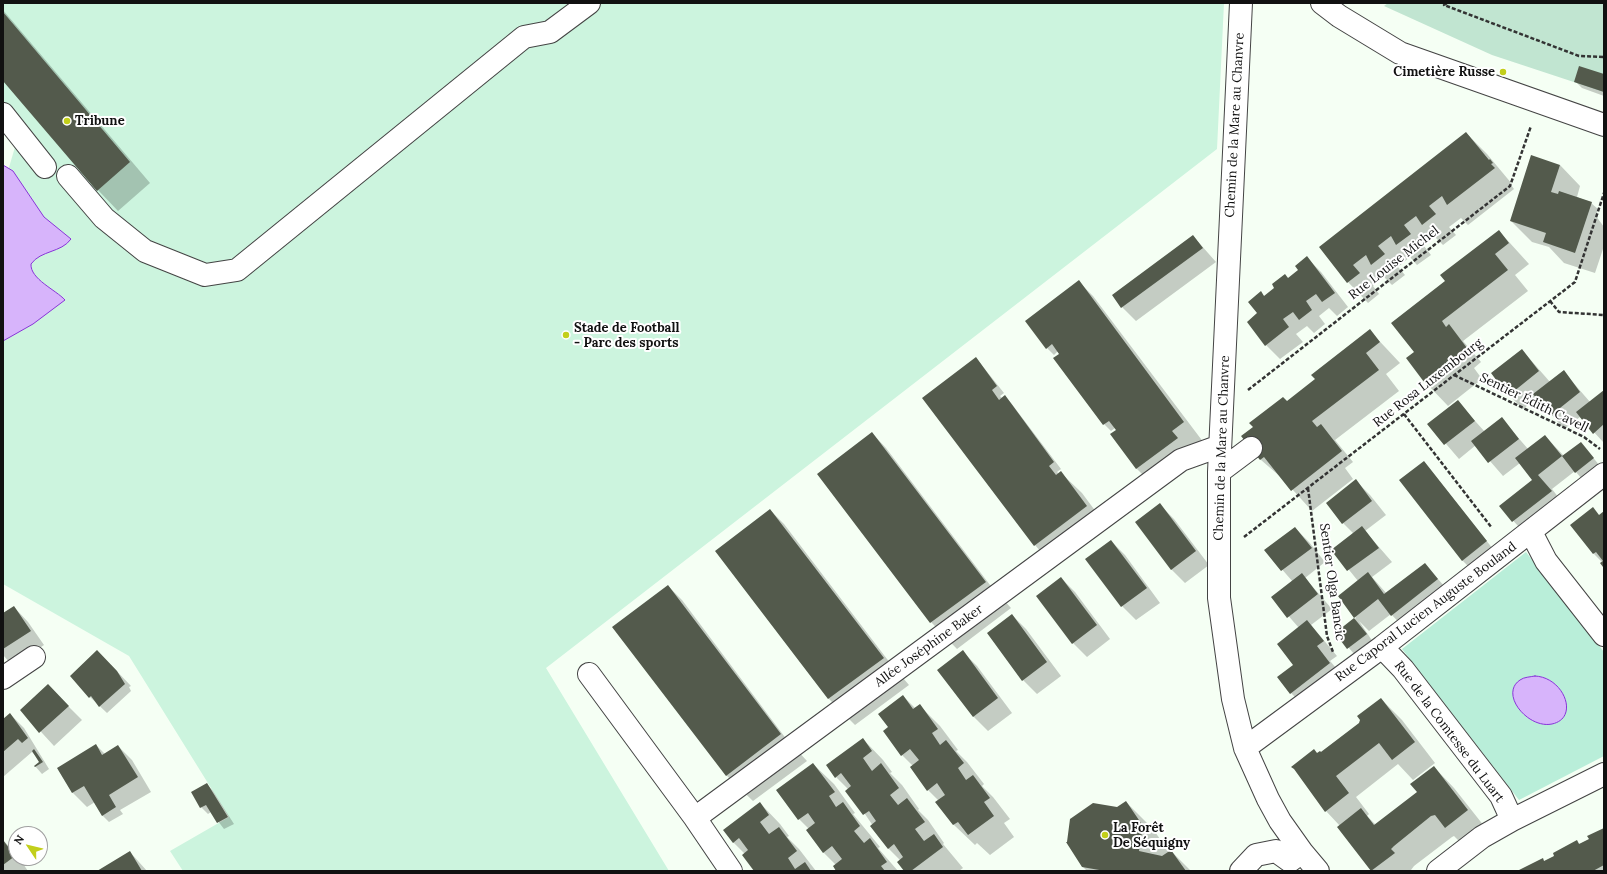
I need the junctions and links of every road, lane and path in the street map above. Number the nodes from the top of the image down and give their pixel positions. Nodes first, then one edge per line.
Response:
1 (589, 3) edge
2 (1241, 3) edge
3 (1322, 3) edge
4 (1447, 3) edge
5 (1604, 56) edge
6 (1539, 103) junction
7 (3, 114) edge
8 (1604, 125) edge
9 (45, 167) dead end
10 (68, 176) dead end
11 (1604, 193) edge
12 (1550, 301) junction
13 (1604, 315) edge
14 (1454, 375) junction
15 (1222, 410) junction
16 (1404, 414) junction
17 (1220, 446) junction
18 (1250, 448) dead end
19 (1604, 452) edge
20 (1219, 472) junction
21 (1604, 474) edge
22 (1308, 488) junction
23 (1531, 532) junction
24 (1508, 549) junction
25 (1218, 557) junction
26 (1604, 635) edge
27 (1382, 647) junction
28 (34, 657) dead end
29 (589, 674) dead end
30 (1342, 677) junction
31 (3, 678) edge
32 (1245, 748) junction
33 (1604, 774) edge
34 (695, 818) junction
35 (1512, 820) junction
36 (1311, 865) edge
37 (731, 871) edge
38 (1241, 871) edge
39 (1438, 871) edge

1 - 10 street
2 - 15 street, Chemin de la Mare au Chanvre
3 - 6 street
4 - 5 path
6 - 8 street
6 - 15 path, Rue Louise Michel
7 - 9 street
11 - 12 path, Rue Rosa Luxembourg
12 - 13 path
12 - 14 path, Rue Rosa Luxembourg
14 - 16 path, Rue Rosa Luxembourg
14 - 19 path, Sentier Édith Cavell
15 - 17 street, Chemin de la Mare au Chanvre
16 - 22 path, Rue Rosa Luxembourg
16 - 24 path
17 - 20 street, Chemin de la Mare au Chanvre
17 - 34 street, Allée Joséphine Baker
18 - 20 street
20 - 25 street, Chemin de la Mare au Chanvre
21 - 23 street, Rue Caporal Lucien Auguste Bouland
22 - 25 path, Rue Rosa Luxembourg
22 - 30 path, Sentier Olga Bancic
23 - 24 street, Rue Caporal Lucien Auguste Bouland
23 - 26 street
24 - 27 street, Rue Caporal Lucien Auguste Bouland
25 - 32 street, Chemin de la Mare au Chanvre
27 - 30 street, Rue Caporal Lucien Auguste Bouland
27 - 35 street, Rue de la Comtesse du Luart
28 - 31 street
29 - 34 street
30 - 32 street, Rue Caporal Lucien Auguste Bouland
32 - 36 street, Chemin de la Mare au Chanvre
33 - 35 street
34 - 37 street
35 - 39 street
36 - 38 street

